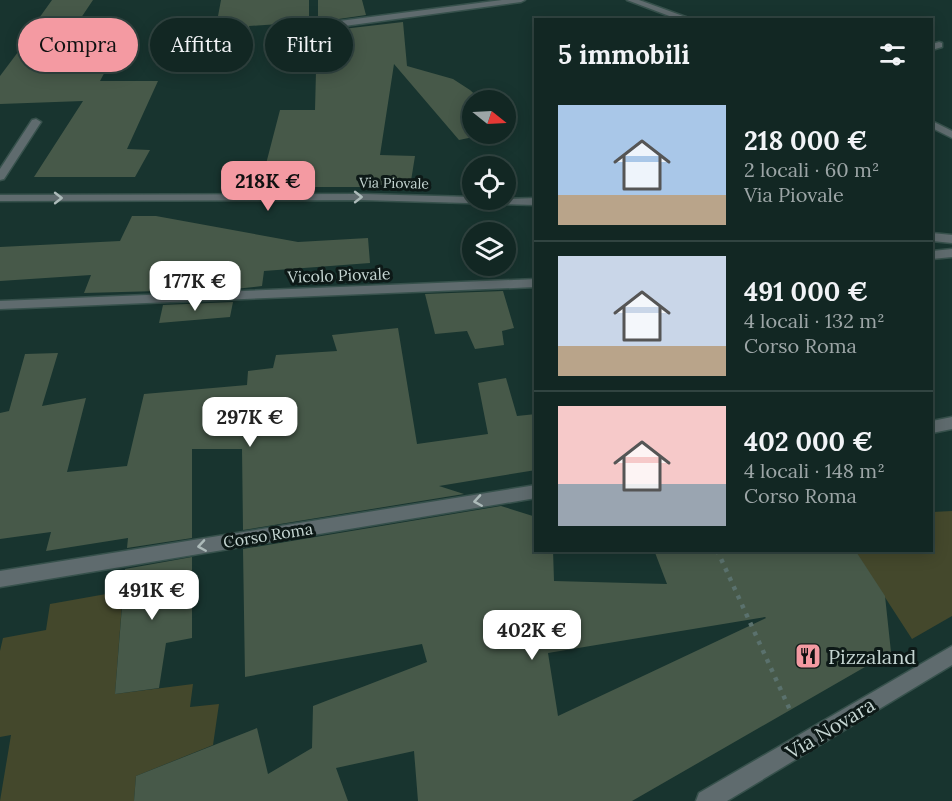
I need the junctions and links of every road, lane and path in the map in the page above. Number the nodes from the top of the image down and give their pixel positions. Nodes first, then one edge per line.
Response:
1 (520, 0) edge
2 (631, 0) edge
3 (684, 18) edge
4 (353, 22) edge
5 (36, 122) dead end
6 (933, 125) edge
7 (952, 135) edge
8 (0, 177) edge
9 (0, 198) edge
10 (534, 202) edge
11 (933, 237) edge
12 (952, 239) edge
13 (952, 253) edge
14 (933, 255) edge
15 (534, 283) edge
16 (0, 304) edge
17 (952, 423) edge
18 (933, 427) edge
19 (534, 491) edge
20 (718, 552) edge
21 (0, 579) edge
22 (952, 655) edge
23 (790, 710) dead end
24 (707, 801) edge

1 - 4 street
2 - 3 street
5 - 8 street
6 - 7 street
9 -> 10 street, Via Piovale
11 - 12 street
13 - 14 street
15 - 16 street, Vicolo Piovale
17 - 18 street
19 -> 21 street, Corso Roma
20 - 23 path
22 - 24 street, Via Novara

